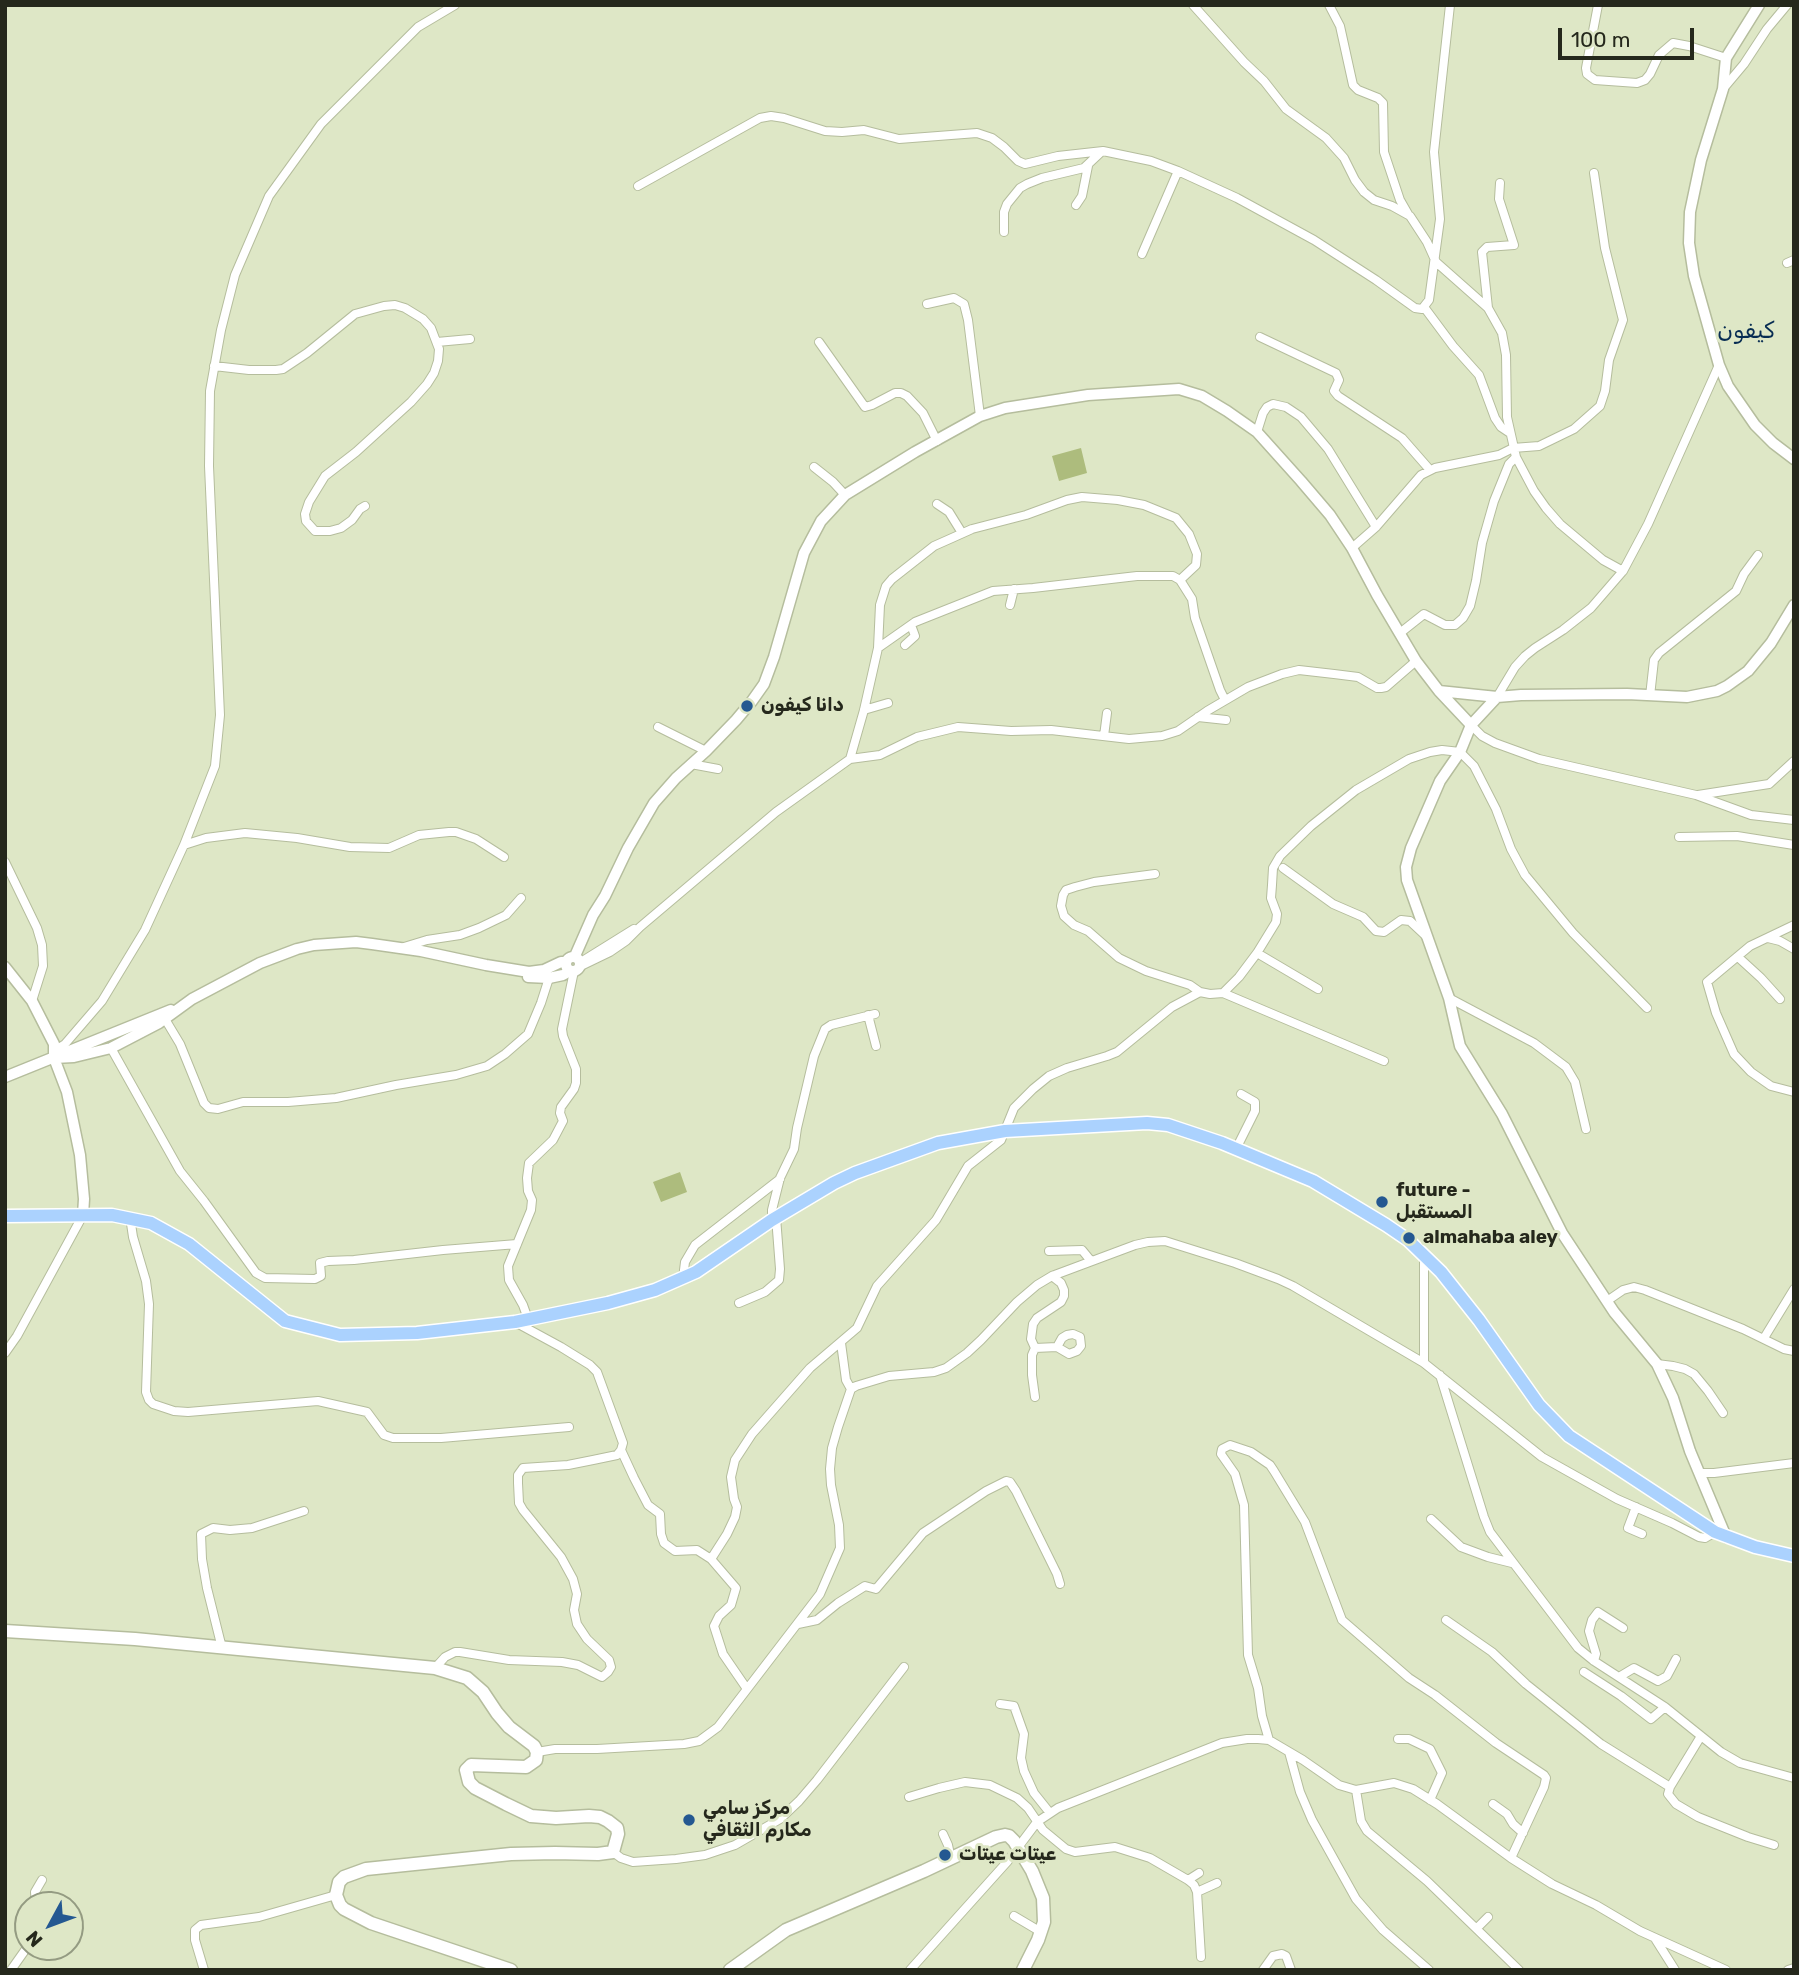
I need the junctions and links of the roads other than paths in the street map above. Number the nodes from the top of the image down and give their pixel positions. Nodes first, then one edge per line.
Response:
1 (454, 5) edge
2 (1193, 5) edge
3 (1329, 5) edge
4 (1450, 5) edge
5 (1598, 5) edge
6 (1759, 5) edge
7 (1787, 5) edge
8 (1726, 58) junction
9 (1723, 89) junction
10 (1103, 151) junction
11 (1088, 166) junction
12 (1178, 170) junction
13 (1594, 173) dead end
14 (1500, 183) dead end
15 (638, 186) dead end
16 (1076, 205) dead end
17 (1410, 216) junction
18 (1004, 232) dead end
19 (1142, 254) dead end
20 (1436, 261) junction
21 (927, 304) dead end
22 (1424, 307) junction
23 (1488, 308) junction
24 (1260, 337) dead end
25 (470, 339) dead end
26 (437, 342) junction
27 (819, 342) dead end
28 (1719, 365) junction
29 (214, 366) junction
30 (980, 416) junction
31 (1257, 432) junction
32 (1510, 433) junction
33 (937, 441) junction
34 (1515, 453) junction
35 (1794, 459) edge
36 (814, 467) dead end
37 (1430, 470) junction
38 (845, 495) junction
39 (937, 504) dead end
40 (365, 506) dead end
41 (1376, 527) junction
42 (962, 534) junction
43 (1352, 548) junction
44 (1758, 555) dead end
45 (1623, 571) junction
46 (1180, 580) junction
47 (1014, 589) junction
48 (1010, 605) dead end
49 (1794, 605) edge
50 (911, 625) junction
51 (1400, 633) junction
52 (905, 645) dead end
53 (877, 648) junction
54 (1416, 661) junction
55 (1439, 691) junction
56 (1650, 696) junction
57 (1497, 697) junction
58 (1225, 700) junction
59 (888, 703) dead end
60 (864, 710) junction
61 (1107, 713) dead end
62 (1198, 717) junction
63 (1226, 720) dead end
64 (1471, 724) junction
65 (658, 727) dead end
66 (1104, 736) junction
67 (706, 751) junction
68 (1460, 752) junction
69 (850, 759) junction
70 (1794, 761) edge
71 (691, 764) junction
72 (718, 769) dead end
73 (1696, 795) junction
74 (1794, 820) edge
75 (1679, 837) dead end
76 (184, 845) junction
77 (1794, 845) edge
78 (505, 857) dead end
79 (5, 862) edge
80 (1283, 869) dead end
81 (1155, 874) dead end
82 (521, 898) dead end
83 (1793, 926) edge
84 (1428, 938) junction
85 (1768, 938) junction
86 (403, 948) junction
87 (1794, 949) edge
88 (1257, 953) junction
89 (1738, 957) junction
90 (575, 964) junction
91 (486, 965) junction
92 (8, 970) edge
93 (549, 978) junction
94 (5, 984) edge
95 (1318, 989) dead end
96 (1200, 992) junction
97 (1223, 993) junction
98 (1449, 998) junction
99 (1780, 999) dead end
100 (32, 1001) junction
101 (179, 1007) junction
102 (1647, 1008) dead end
103 (165, 1018) junction
104 (876, 1046) dead end
105 (111, 1048) junction
106 (54, 1055) junction
107 (1384, 1061) dead end
108 (5, 1077) edge
109 (1794, 1091) edge
110 (1241, 1094) dead end
111 (1586, 1129) dead end
112 (1005, 1131) junction
113 (1236, 1149) junction
114 (780, 1178) junction
115 (83, 1215) junction
116 (5, 1216) edge
117 (130, 1217) junction
118 (774, 1219) junction
119 (517, 1244) junction
120 (1049, 1251) dead end
121 (1424, 1255) junction
122 (1091, 1261) junction
123 (1052, 1276) junction
124 (683, 1278) junction
125 (1794, 1289) edge
126 (1607, 1301) junction
127 (738, 1303) dead end
128 (528, 1319) junction
129 (514, 1322) junction
130 (1764, 1338) junction
131 (841, 1343) junction
132 (1057, 1347) dead end
133 (1035, 1348) junction
134 (1794, 1350) edge
135 (5, 1353) edge
136 (1424, 1363) junction
137 (1657, 1364) junction
138 (1440, 1375) junction
139 (851, 1389) junction
140 (1035, 1397) dead end
141 (1723, 1413) dead end
142 (569, 1427) dead end
143 (621, 1450) junction
144 (1794, 1463) edge
145 (1699, 1473) junction
146 (1636, 1507) junction
147 (304, 1511) dead end
148 (1431, 1519) dead end
149 (1628, 1528) junction
150 (1642, 1534) dead end
151 (1721, 1535) junction
152 (1623, 1537) dead end
153 (1794, 1556) edge
154 (711, 1559) junction
155 (1512, 1563) junction
156 (1060, 1584) dead end
157 (1446, 1620) dead end
158 (798, 1624) junction
159 (1623, 1628) dead end
160 (5, 1631) edge
161 (222, 1648) junction
162 (1676, 1658) dead end
163 (1594, 1661) junction
164 (904, 1667) dead end
165 (435, 1668) junction
166 (1584, 1672) dead end
167 (1619, 1676) junction
168 (747, 1689) junction
169 (1000, 1704) dead end
170 (1665, 1707) junction
171 (1701, 1736) junction
172 (1398, 1739) dead end
173 (1269, 1740) junction
174 (537, 1752) junction
175 (1289, 1752) junction
176 (1794, 1778) edge
177 (1670, 1787) junction
178 (1356, 1790) junction
179 (909, 1797) dead end
180 (1430, 1800) junction
181 (1493, 1804) dead end
182 (1050, 1814) junction
183 (1037, 1822) junction
184 (1523, 1833) junction
185 (943, 1834) dead end
186 (1774, 1844) dead end
187 (1018, 1848) junction
188 (613, 1852) junction
189 (1511, 1858) junction
190 (951, 1859) junction
191 (1199, 1873) dead end
192 (42, 1880) dead end
193 (1188, 1880) junction
194 (1217, 1883) dead end
195 (36, 1891) edge
196 (1197, 1892) junction
197 (336, 1895) junction
198 (1014, 1916) dead end
199 (1488, 1917) dead end
200 (1476, 1928) junction
201 (1041, 1931) junction
202 (1655, 1938) junction
203 (1201, 1957) dead end
204 (1794, 1968) edge
205 (204, 1970) edge
206 (511, 1970) edge
207 (730, 1970) edge
208 (911, 1970) edge
209 (1023, 1970) edge
210 (1263, 1970) edge
211 (1291, 1970) edge
212 (1429, 1970) edge
213 (1518, 1970) edge
214 (1675, 1970) edge
215 (1726, 1970) edge
216 (1788, 1970) edge

1 - 29 street
2 - 17 street
3 - 17 street
4 - 20 street
5 - 8 street
6 - 8 street
7 - 9 street
8 - 9 street
9 - 28 street
10 - 11 street
10 - 12 street
10 - 15 street
11 - 16 street
11 - 18 street
12 - 19 street
12 - 22 street
13 - 34 street
14 - 23 street
17 - 20 street
20 - 22 street
20 - 23 street
21 - 30 street
22 - 32 street
23 - 32 street
24 - 37 street
25 - 26 street
26 - 29 street
26 - 40 street
27 - 33 street
28 - 35 street
28 - 45 street
29 - 76 street
30 - 31 street
30 - 33 street
31 - 41 street
31 - 43 street
32 - 34 street
33 - 38 street
34 - 37 street
34 - 45 street
34 - 51 street
36 - 38 street
37 - 41 street
38 - 67 street
39 - 42 street
41 - 43 street
42 - 46 street
42 - 53 street
43 - 51 street
44 - 56 street
45 - 57 street
46 - 47 street
46 - 58 street
47 - 48 street
47 - 50 street
49 - 56 street
50 - 52 street
50 - 53 street
51 - 54 street
53 - 60 street
54 - 55 street
54 - 58 street
55 - 57 street
55 - 64 street
56 - 57 street
57 - 64 street
58 - 62 street
59 - 60 street
60 - 69 street
61 - 66 street
62 - 63 street
62 - 66 street
64 - 68 street
64 - 73 street
65 - 67 street
66 - 69 street
67 - 71 street
68 - 84 street
68 - 88 street
68 - 102 street
69 - 90 street
70 - 73 street
71 - 72 street
71 - 90 street
73 - 74 street
75 - 77 street
76 - 78 street
76 - 106 street
79 - 100 street
80 - 84 street
81 - 96 street
82 - 86 street
83 - 85 street
84 - 98 street
85 - 87 street
85 - 89 street
86 - 91 street
86 - 101 street
88 - 95 street
88 - 97 street
89 - 99 street
89 - 109 street
90 - 91 street
90 - 93 street
90 - 119 street
91 - 93 street
92 - 94 street
92 - 100 street
93 - 103 street
96 - 97 street
96 - 112 street
97 - 107 street
98 - 111 street
98 - 126 street
100 - 106 street
101 - 103 street
101 - 106 street
103 - 105 street
104 - 114 street
105 - 106 street
105 - 119 street
106 - 108 street
106 - 115 street
110 - 113 street
112 - 113 main road
112 - 118 main road
112 - 131 street
113 - 121 main road
114 - 118 street
114 - 124 street
115 - 116 main road
115 - 117 main road
115 - 135 street
117 - 129 main road
117 - 142 street
118 - 124 main road
118 - 127 street
119 - 128 street
120 - 122 street
121 - 136 street
121 - 151 main road
122 - 123 street
122 - 136 street
123 - 133 street
123 - 139 street
124 - 128 main road
125 - 130 street
126 - 130 street
126 - 137 street
128 - 129 main road
129 - 143 street
130 - 134 street
131 - 139 street
131 - 154 street
132 - 133 street
133 - 140 street
136 - 138 street
137 - 141 street
137 - 145 street
138 - 146 street
138 - 155 street
139 - 158 street
143 - 154 street
143 - 165 street
144 - 145 street
145 - 151 street
146 - 149 street
146 - 151 street
147 - 161 street
148 - 155 street
149 - 150 street
149 - 152 street
151 - 153 main road
154 - 168 street
155 - 163 street
156 - 158 street
157 - 177 street
158 - 168 street
159 - 163 street
160 - 161 main road
161 - 165 main road
162 - 167 street
163 - 167 street
164 - 188 street
165 - 174 main road
166 - 170 street
167 - 170 street
168 - 174 street
169 - 182 street
170 - 171 street
171 - 176 street
171 - 177 street
172 - 180 street
173 - 175 street
173 - 182 street
173 - 184 street
174 - 188 main road
175 - 178 street
175 - 212 street
177 - 186 street
178 - 180 street
178 - 200 street
179 - 183 street
180 - 189 street
181 - 184 street
182 - 183 street
183 - 187 street
183 - 193 street
184 - 189 street
185 - 190 street
187 - 190 main road
187 - 201 main road
187 - 208 street
188 - 197 main road
189 - 202 street
190 - 207 main road
191 - 193 street
192 - 195 street
193 - 196 street
194 - 196 street
196 - 203 street
197 - 205 street
197 - 206 main road
198 - 201 street
199 - 200 street
200 - 213 street
201 - 209 main road
202 - 214 street
202 - 215 street
204 - 216 street
210 - 211 street

